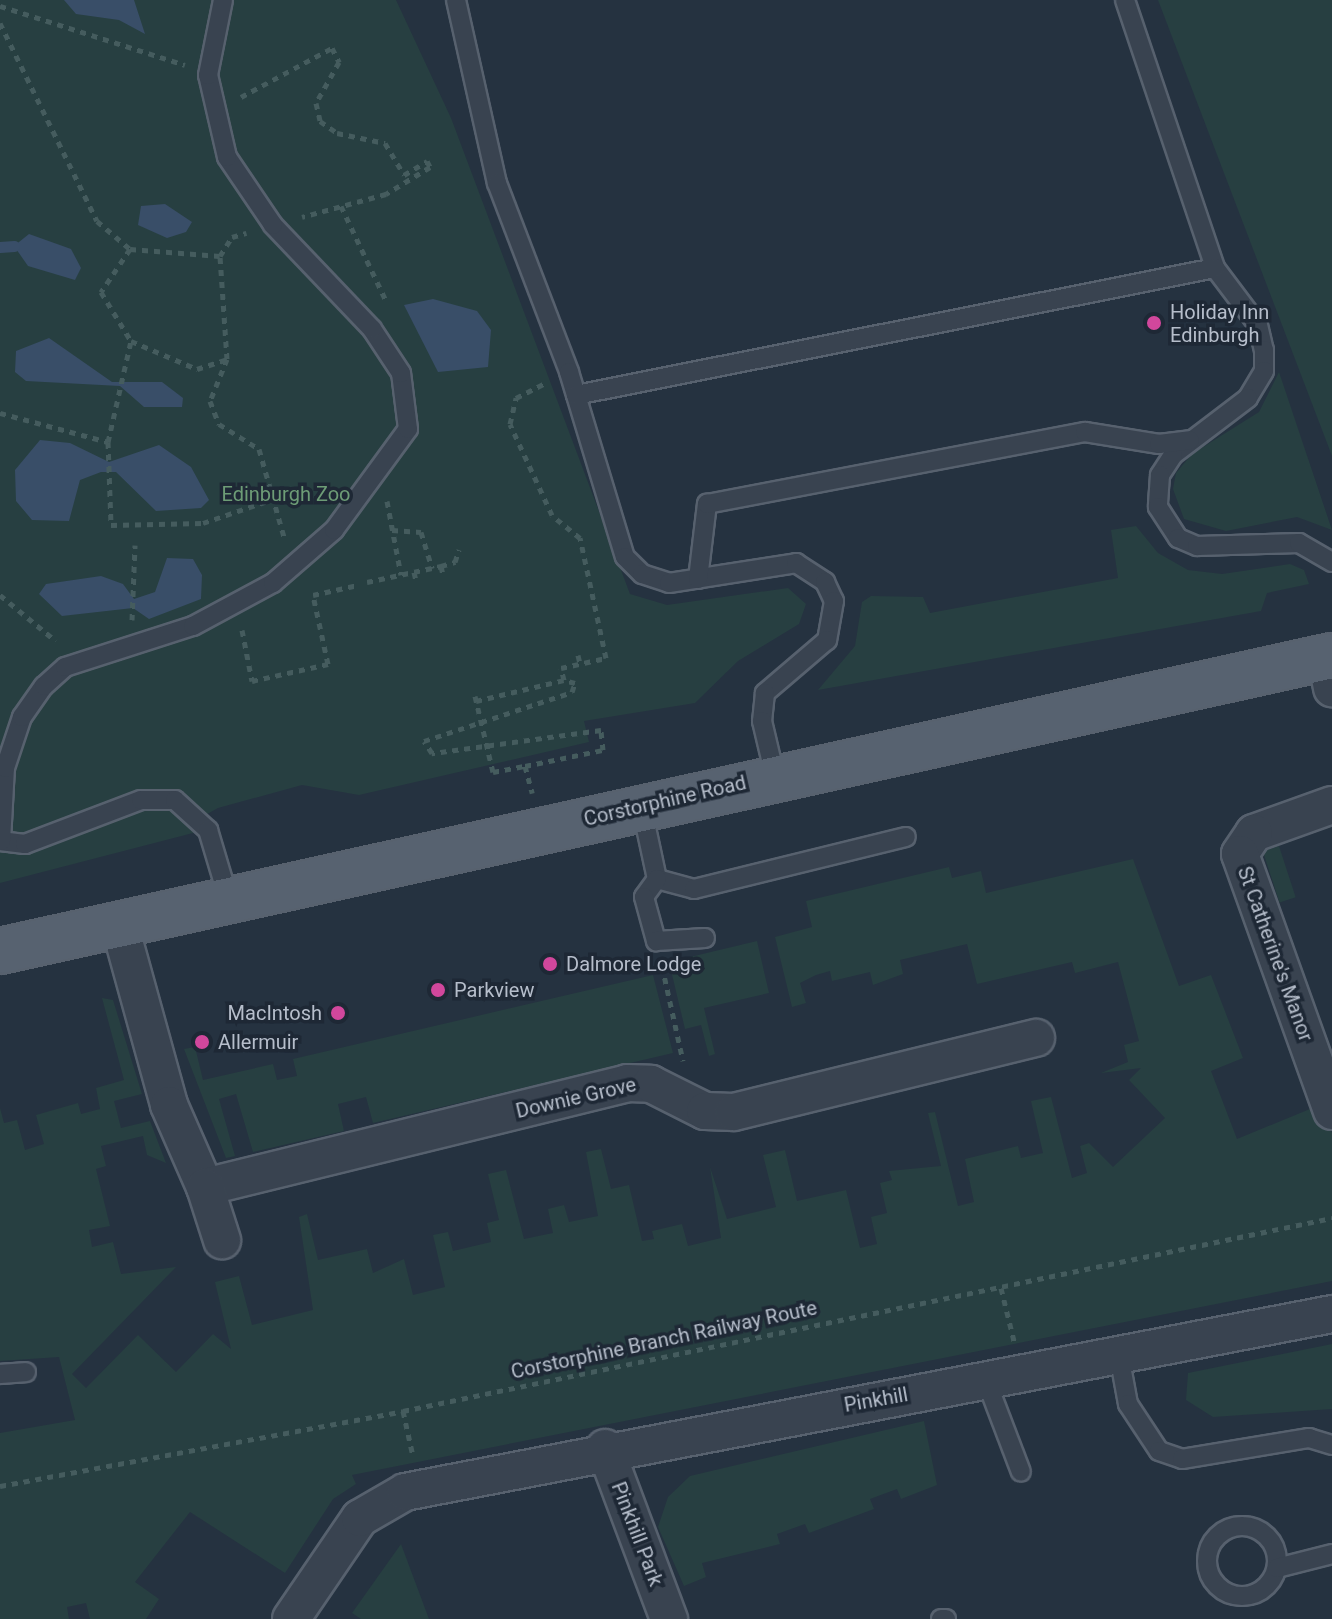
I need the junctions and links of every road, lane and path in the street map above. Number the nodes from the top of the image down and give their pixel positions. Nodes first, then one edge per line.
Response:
1 (223, 0) edge
2 (456, 0) edge
3 (1125, 0) edge
4 (0, 6) edge
5 (0, 23) edge
6 (208, 75) junction
7 (212, 113) junction
8 (273, 225) junction
9 (130, 249) junction
10 (220, 256) junction
11 (1215, 268) junction
12 (131, 341) junction
13 (227, 359) junction
14 (569, 372) junction
15 (576, 395) junction
16 (0, 413) edge
17 (1190, 440) junction
18 (108, 442) junction
19 (273, 499) junction
20 (135, 545) dead end
21 (459, 550) dead end
22 (1332, 562) edge
23 (441, 566) junction
24 (293, 567) junction
25 (432, 568) junction
26 (414, 572) junction
27 (401, 575) junction
28 (443, 575) dead end
29 (698, 579) junction
30 (416, 581) dead end
31 (367, 582) dead end
32 (358, 585) dead end
33 (0, 595) edge
34 (238, 604) junction
35 (133, 607) dead end
36 (578, 655) dead end
37 (85, 658) junction
38 (580, 664) junction
39 (1330, 667) edge
40 (564, 680) junction
41 (481, 721) junction
42 (487, 748) junction
43 (525, 766) junction
44 (775, 776) junction
45 (1332, 805) edge
46 (641, 806) junction
47 (541, 829) junction
48 (906, 837) dead end
49 (0, 841) edge
50 (657, 879) junction
51 (228, 897) junction
52 (119, 923) junction
53 (705, 938) dead end
54 (656, 941) junction
55 (0, 951) edge
56 (1036, 1038) dead end
57 (692, 1104) junction
58 (1332, 1111) edge
59 (205, 1187) junction
60 (1332, 1218) edge
61 (222, 1240) dead end
62 (1001, 1288) junction
63 (1332, 1314) edge
64 (1119, 1355) junction
65 (26, 1372) dead end
66 (1023, 1373) junction
67 (0, 1374) edge
68 (986, 1380) junction
69 (403, 1411) junction
70 (1332, 1445) edge
71 (605, 1448) junction
72 (1021, 1472) dead end
73 (0, 1486) edge
74 (421, 1488) junction
75 (1332, 1554) edge
76 (1277, 1568) dead end
77 (291, 1619) edge
78 (669, 1619) edge

1 - 6 lane
2 - 14 lane
3 - 11 lane
4 - 6 path
5 - 9 path
6 - 7 lane
7 - 8 lane
7 - 8 path
8 - 10 path
8 - 24 lane
9 - 10 path
9 - 12 path
10 - 13 path
11 - 15 lane
11 - 17 lane
12 - 13 path
12 - 18 path
13 - 19 path
14 - 15 lane
14 - 38 path
15 - 29 lane
16 - 18 path
17 - 22 lane
17 - 29 lane
18 - 19 path
19 - 24 path
20 - 35 path
21 - 23 path
23 - 25 path
23 - 28 path
24 - 34 lane
25 - 26 path
25 - 27 path
26 - 27 path
26 - 30 path
27 - 31 path
29 - 44 lane
32 - 34 path
33 - 37 path
34 - 37 lane
36 - 38 path
37 - 49 lane
38 - 40 path
39 - 44 main road, Corstorphine Road
40 - 41 path
40 - 41 path
41 - 42 path
41 - 42 path
42 - 43 path
42 - 43 path
43 - 47 path
44 - 46 main road, Corstorphine Road
45 - 58 street, St Catherine's Manor
46 - 47 main road, Corstorphine Road
46 - 50 lane
47 - 51 main road, Corstorphine Road
48 - 50 lane
49 - 51 lane
50 - 54 lane
51 - 52 main road, Corstorphine Road
52 - 55 main road, Corstorphine Road
52 - 59 street
53 - 54 lane
54 - 57 path
56 - 57 street, Downie Grove
57 - 59 street, Downie Grove
59 - 61 street
60 - 62 path, Corstorphine Branch Railway Route
62 - 66 path
62 - 69 path, Corstorphine Branch Railway Route
63 - 64 street, Pinkhill
64 - 66 street, Pinkhill
64 - 70 lane
65 - 67 lane
66 - 68 street, Pinkhill
68 - 71 street, Pinkhill
68 - 72 lane
69 - 73 path, Corstorphine Branch Railway Route
69 - 74 path
71 - 74 street, Pinkhill
71 - 78 street, Pinkhill Park
74 - 77 street, Pinkhill
75 - 76 lane

